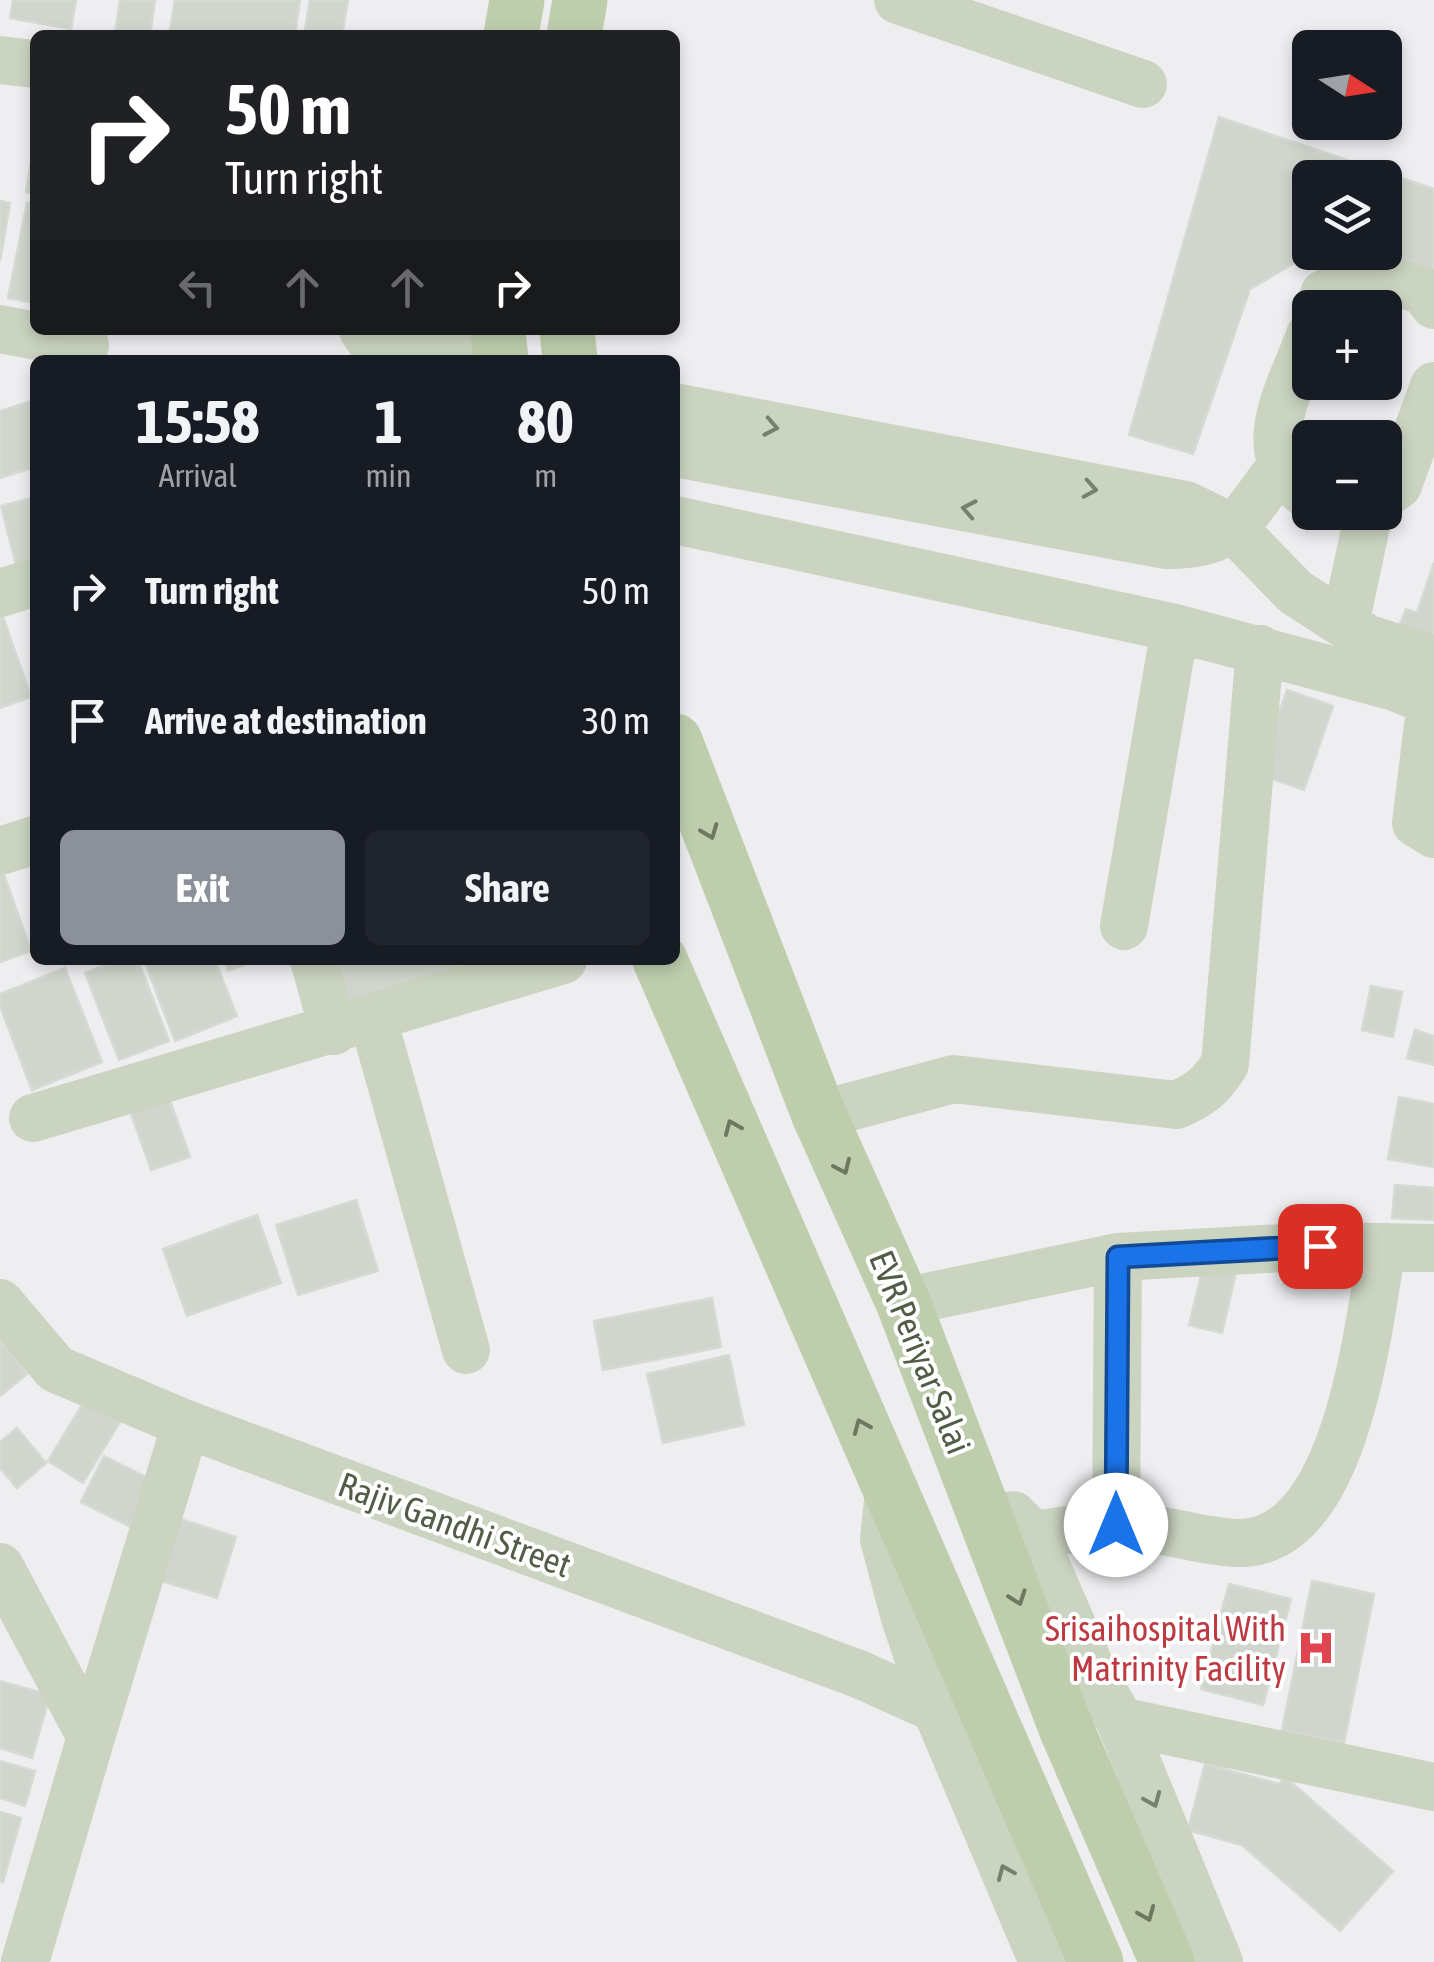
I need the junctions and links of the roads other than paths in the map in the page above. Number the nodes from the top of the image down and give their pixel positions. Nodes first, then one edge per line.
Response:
1 (517, 0) edge
2 (580, 0) edge
3 (898, 0) edge
4 (513, 30) edge
5 (575, 30) edge
6 (0, 60) edge
7 (30, 63) edge
8 (1143, 84) dead end
9 (1331, 290) edge
10 (1434, 305) edge
11 (0, 329) edge
12 (30, 335) edge
13 (33, 335) edge
14 (366, 335) edge
15 (87, 345) edge
16 (500, 346) edge
17 (1292, 386) edge
18 (1434, 386) edge
19 (680, 409) edge
20 (680, 455) edge
21 (1402, 473) edge
22 (1292, 474) edge
23 (1292, 484) edge
24 (680, 521) edge
25 (1233, 528) junction
26 (1365, 530) edge
27 (30, 584) edge
28 (0, 594) edge
29 (1345, 624) junction
30 (1175, 628) junction
31 (1260, 649) junction
32 (1433, 688) edge
33 (680, 755) edge
34 (1434, 834) edge
35 (30, 842) edge
36 (0, 851) edge
37 (1124, 926) dead end
38 (317, 965) edge
39 (547, 965) edge
40 (662, 965) edge
41 (354, 1025) junction
42 (820, 1114) junction
43 (33, 1118) dead end
44 (1382, 1248) junction
45 (1434, 1248) edge
46 (1118, 1257) junction
47 (903, 1302) junction
48 (0, 1304) edge
49 (466, 1350) dead end
50 (186, 1424) junction
51 (971, 1474) junction
52 (889, 1491) junction
53 (1116, 1525) junction
54 (1033, 1535) junction
55 (0, 1567) edge
56 (0, 1644) edge
57 (49, 1660) junction
58 (936, 1709) junction
59 (1120, 1722) junction
60 (91, 1737) junction
61 (1388, 1778) junction
62 (1434, 1787) edge
63 (1434, 1825) edge
64 (25, 1962) edge
65 (1043, 1962) edge
66 (1096, 1962) edge
67 (1167, 1962) edge
68 (1220, 1962) edge

1 - 4 main road
2 - 5 main road
3 - 8 street
6 - 7 street
9 - 10 street
11 - 12 street
13 - 15 street
14 - 16 street
17 - 22 street
18 - 21 street
19 -> 25 street
25 -> 20 street
23 - 25 street
24 - 30 street
25 - 29 street
26 - 29 street
27 - 28 street
29 - 32 street
30 - 31 street
30 - 37 street
31 - 32 street
31 - 42 street
32 - 34 street
33 -> 42 main road, EVR Periyar Salai
35 - 36 street
38 - 41 street
39 - 41 street
52 -> 40 main road
41 - 43 street
41 - 49 street
42 -> 47 main road, EVR Periyar Salai
44 - 45 street
44 - 46 street
44 - 53 street
46 - 47 street
46 - 53 street
47 - 51 main road, EVR Periyar Salai
48 - 50 street, Rajiv Gandhi Street
50 - 58 street, Rajiv Gandhi Street
50 - 60 street
51 - 54 street
51 -> 67 main road, EVR Periyar Salai
52 - 58 street
52 - 66 main road
53 - 54 street
54 - 59 street
55 - 57 street
56 - 57 street
57 - 60 street
65 -> 58 street
59 - 61 street
59 -> 68 street
60 - 64 street
61 - 62 street
61 - 63 street

